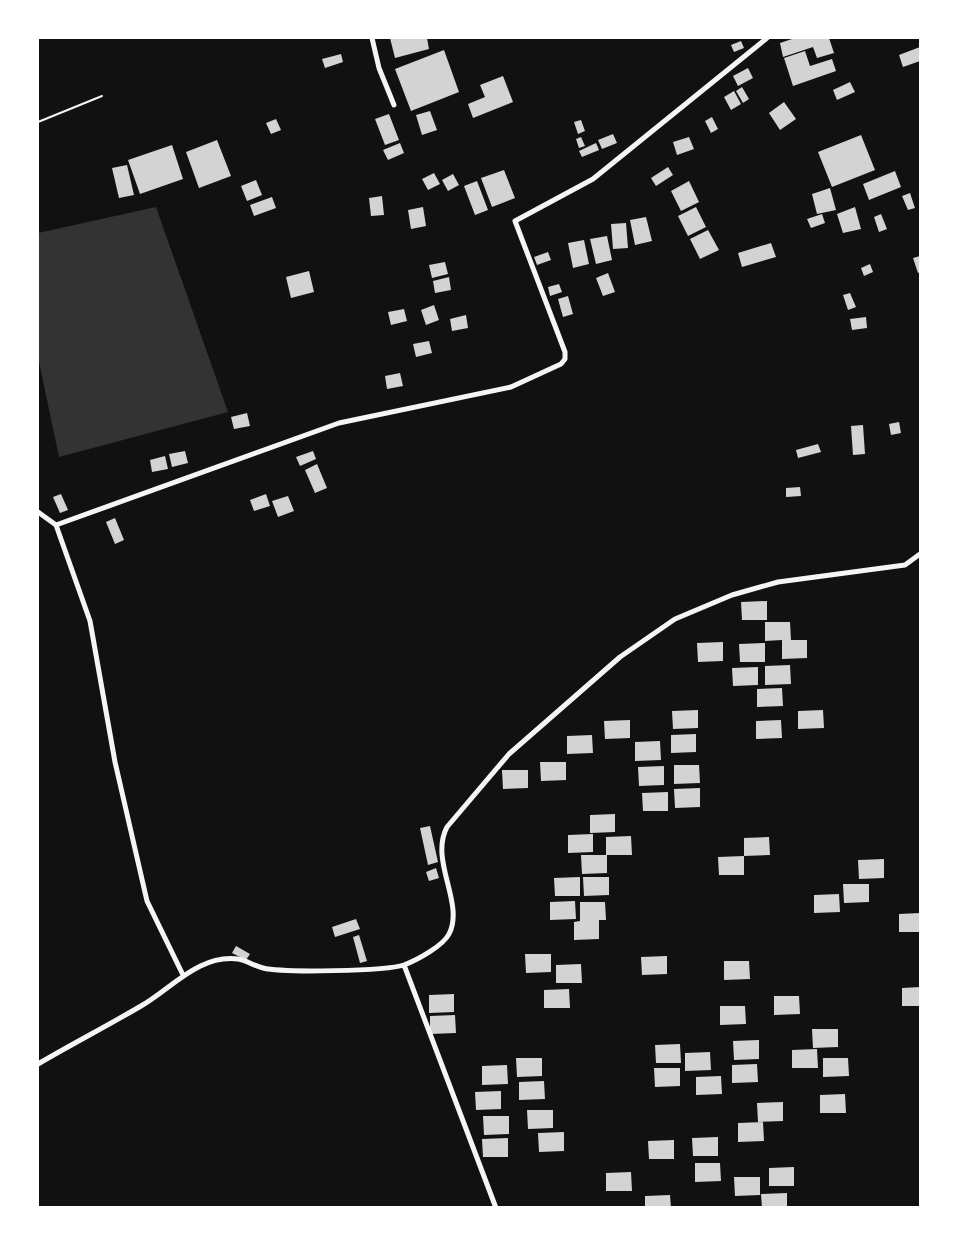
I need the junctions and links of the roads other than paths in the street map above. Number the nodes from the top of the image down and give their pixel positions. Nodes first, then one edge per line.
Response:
1 (372, 38) edge
2 (768, 38) edge
3 (102, 96) dead end
4 (394, 105) dead end
5 (38, 122) edge
6 (38, 512) edge
7 (56, 525) junction
8 (921, 554) edge
9 (404, 965) junction
10 (183, 975) junction
11 (38, 1064) edge
12 (496, 1208) edge

1 - 4 street
2 - 7 street
3 - 5 lane
6 - 7 street
7 - 10 street
8 - 9 street
9 - 10 street
9 - 12 street
10 - 11 street

